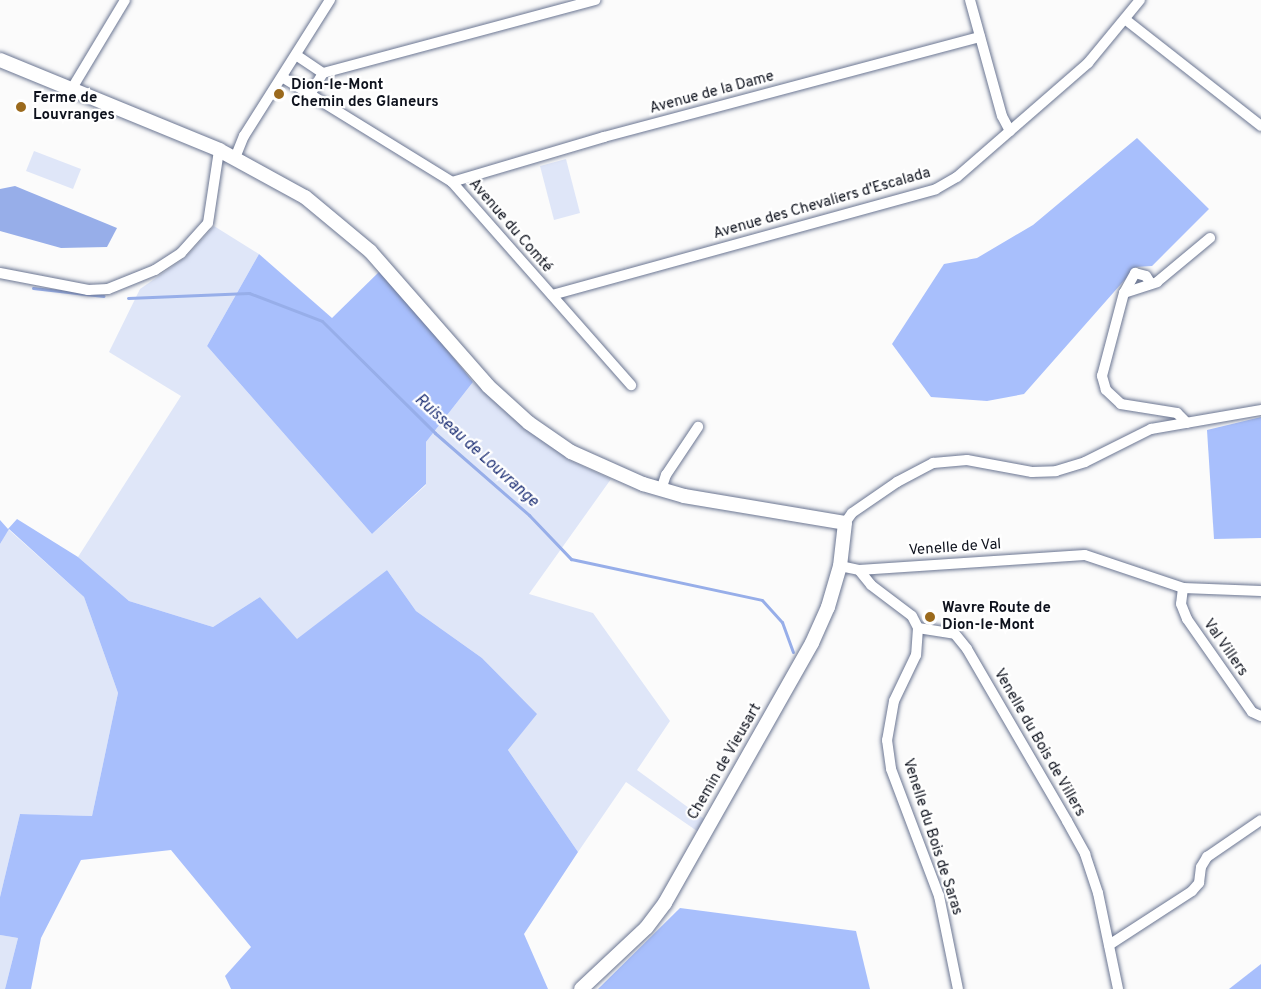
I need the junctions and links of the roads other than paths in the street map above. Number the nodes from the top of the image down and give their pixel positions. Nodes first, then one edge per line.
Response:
1 (125, 0) edge
2 (330, 0) edge
3 (595, 0) edge
4 (970, 0) edge
5 (1140, 0) edge
6 (1126, 20) junction
7 (980, 37) junction
8 (296, 56) junction
9 (0, 60) edge
10 (323, 73) junction
11 (282, 77) junction
12 (71, 90) junction
13 (311, 93) junction
14 (1261, 126) edge
15 (1010, 132) junction
16 (219, 150) junction
17 (235, 158) junction
18 (452, 183) junction
19 (1210, 238) dead end
20 (0, 273) edge
21 (1151, 284) junction
22 (1124, 293) junction
23 (552, 295) junction
24 (631, 385) dead end
25 (1261, 410) edge
26 (1187, 423) junction
27 (698, 427) dead end
28 (661, 490) junction
29 (845, 523) junction
30 (840, 567) junction
31 (859, 570) junction
32 (1183, 588) junction
33 (1261, 591) edge
34 (918, 628) junction
35 (1261, 716) edge
36 (1261, 820) edge
37 (1109, 945) junction
38 (581, 989) edge
39 (958, 989) edge
40 (1118, 989) edge

1 - 12 street
2 - 8 street
3 - 10 street
4 - 7 street
5 - 6 street, Avenue des Chevaliers d'Escalada
6 - 14 street
6 - 15 street, Avenue des Chevaliers d'Escalada
7 - 15 street
7 - 18 street, Avenue de la Dame
8 - 10 street
8 - 11 street
9 - 12 street
10 - 13 street
11 - 13 street, Avenue du Comté
11 - 17 street
12 - 16 street
13 - 18 street, Avenue du Comté
15 - 23 street, Avenue des Chevaliers d'Escalada
16 - 17 street
16 - 20 street
17 - 28 street
18 - 23 street, Avenue du Comté
19 - 21 street
21 - 22 street
21 - 22 street
22 - 26 street
23 - 24 street, Avenue du Comté
25 - 26 street
26 - 29 street
27 - 28 street
28 - 29 street
29 - 30 street, Chemin de Vieusart
30 - 31 street, Venelle de Val
30 - 38 street, Chemin de Vieusart
31 - 32 street, Venelle de Val
31 - 34 street
32 - 33 street
32 - 35 street, Val Villers
34 - 37 street, Venelle du Bois de Villers
34 - 39 street, Venelle du Bois de Saras
36 - 37 street
37 - 40 street, Venelle du Bois de Villers

